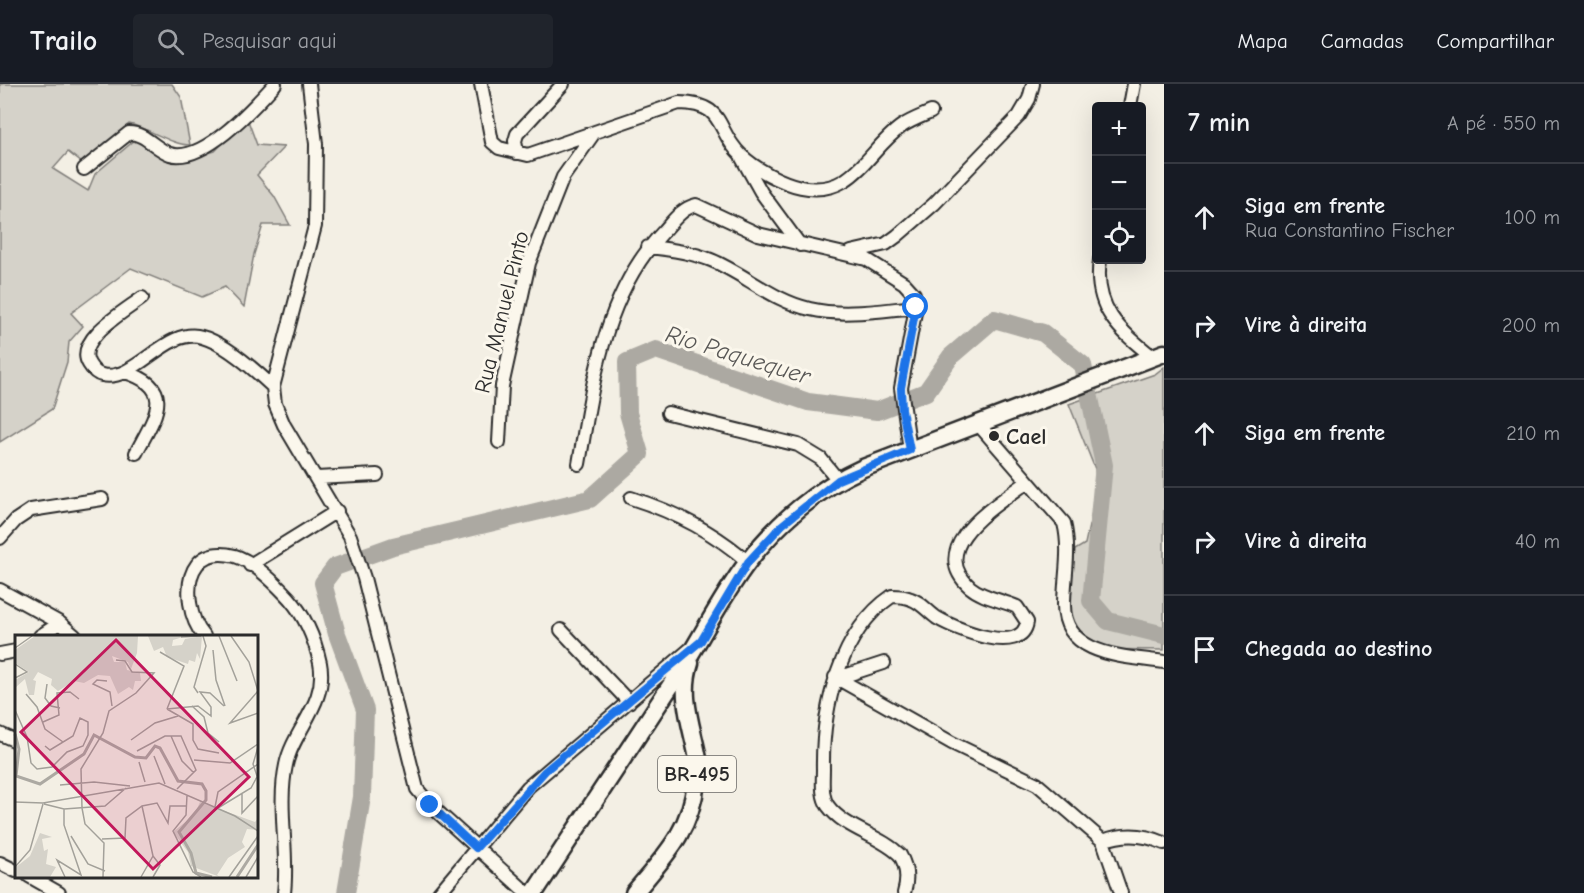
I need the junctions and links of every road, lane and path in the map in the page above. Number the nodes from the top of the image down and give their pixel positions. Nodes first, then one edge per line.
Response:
1 (275, 84) edge
2 (309, 84) edge
3 (481, 84) edge
4 (563, 84) edge
5 (1033, 84) edge
6 (1134, 84) edge
7 (1131, 102) edge
8 (931, 112) dead end
9 (594, 133) junction
10 (518, 153) junction
11 (740, 154) junction
12 (84, 169) dead end
13 (800, 245) junction
14 (648, 248) junction
15 (847, 253) junction
16 (1100, 264) edge
17 (142, 298) dead end
18 (916, 307) junction
19 (1159, 355) edge
20 (125, 372) junction
21 (273, 387) junction
22 (668, 413) dead end
23 (978, 425) junction
24 (499, 442) dead end
25 (910, 450) junction
26 (136, 453) dead end
27 (579, 464) dead end
28 (377, 475) dead end
29 (316, 478) junction
30 (838, 480) junction
31 (1027, 482) junction
32 (631, 498) dead end
33 (102, 499) dead end
34 (337, 512) junction
35 (0, 538) edge
36 (748, 562) junction
37 (250, 565) junction
38 (0, 590) edge
39 (60, 623) junction
40 (561, 630) dead end
41 (42, 635) edge
42 (74, 635) edge
43 (203, 635) edge
44 (701, 641) junction
45 (15, 651) edge
46 (0, 654) edge
47 (1164, 662) edge
48 (884, 663) dead end
49 (837, 678) junction
50 (629, 702) junction
51 (658, 704) junction
52 (687, 710) junction
53 (0, 734) edge
54 (15, 741) edge
55 (1103, 841) junction
56 (1164, 843) edge
57 (476, 848) junction
58 (0, 863) edge
59 (15, 870) edge
60 (33, 878) edge
61 (59, 893) edge
62 (284, 893) edge
63 (439, 893) edge
64 (527, 893) edge
65 (534, 893) edge
66 (634, 893) edge
67 (904, 893) edge
68 (1121, 893) edge

1 - 12 street
2 - 21 street
3 - 10 street
4 - 10 street
5 - 15 street
6 - 7 street
8 - 11 street
9 - 10 street
9 - 11 street
9 - 24 street, Rua Manuel Pinto
11 - 13 street
13 - 14 street
13 - 15 street
14 - 18 street
14 - 27 street
15 - 18 street
16 - 19 street
17 - 20 street
18 - 25 street
19 - 23 main road, BR-495
20 - 21 street
20 - 26 street
21 - 29 street
22 - 30 street
23 - 25 main road, BR-495
23 - 31 street
25 - 30 main road, BR-495
28 - 29 street
29 - 34 street
30 - 36 main road, BR-495
31 - 47 street
31 - 49 street
32 - 36 street
33 - 35 street
34 - 37 street
34 - 57 street
36 - 44 main road, BR-495
37 - 43 street
37 - 62 street
38 - 39 street
39 - 41 street
39 - 42 street
40 - 50 street
44 - 50 street
44 - 51 main road, BR-495
44 - 52 main road, BR-495
45 - 46 street
48 - 49 street
49 - 55 street
49 - 67 street
50 - 57 street
51 - 52 main road
51 - 65 main road, BR-495
52 - 66 main road, BR-495
53 - 54 street
55 - 56 street
55 - 68 street
57 - 63 street
57 - 64 street
58 - 59 street
60 - 61 street

